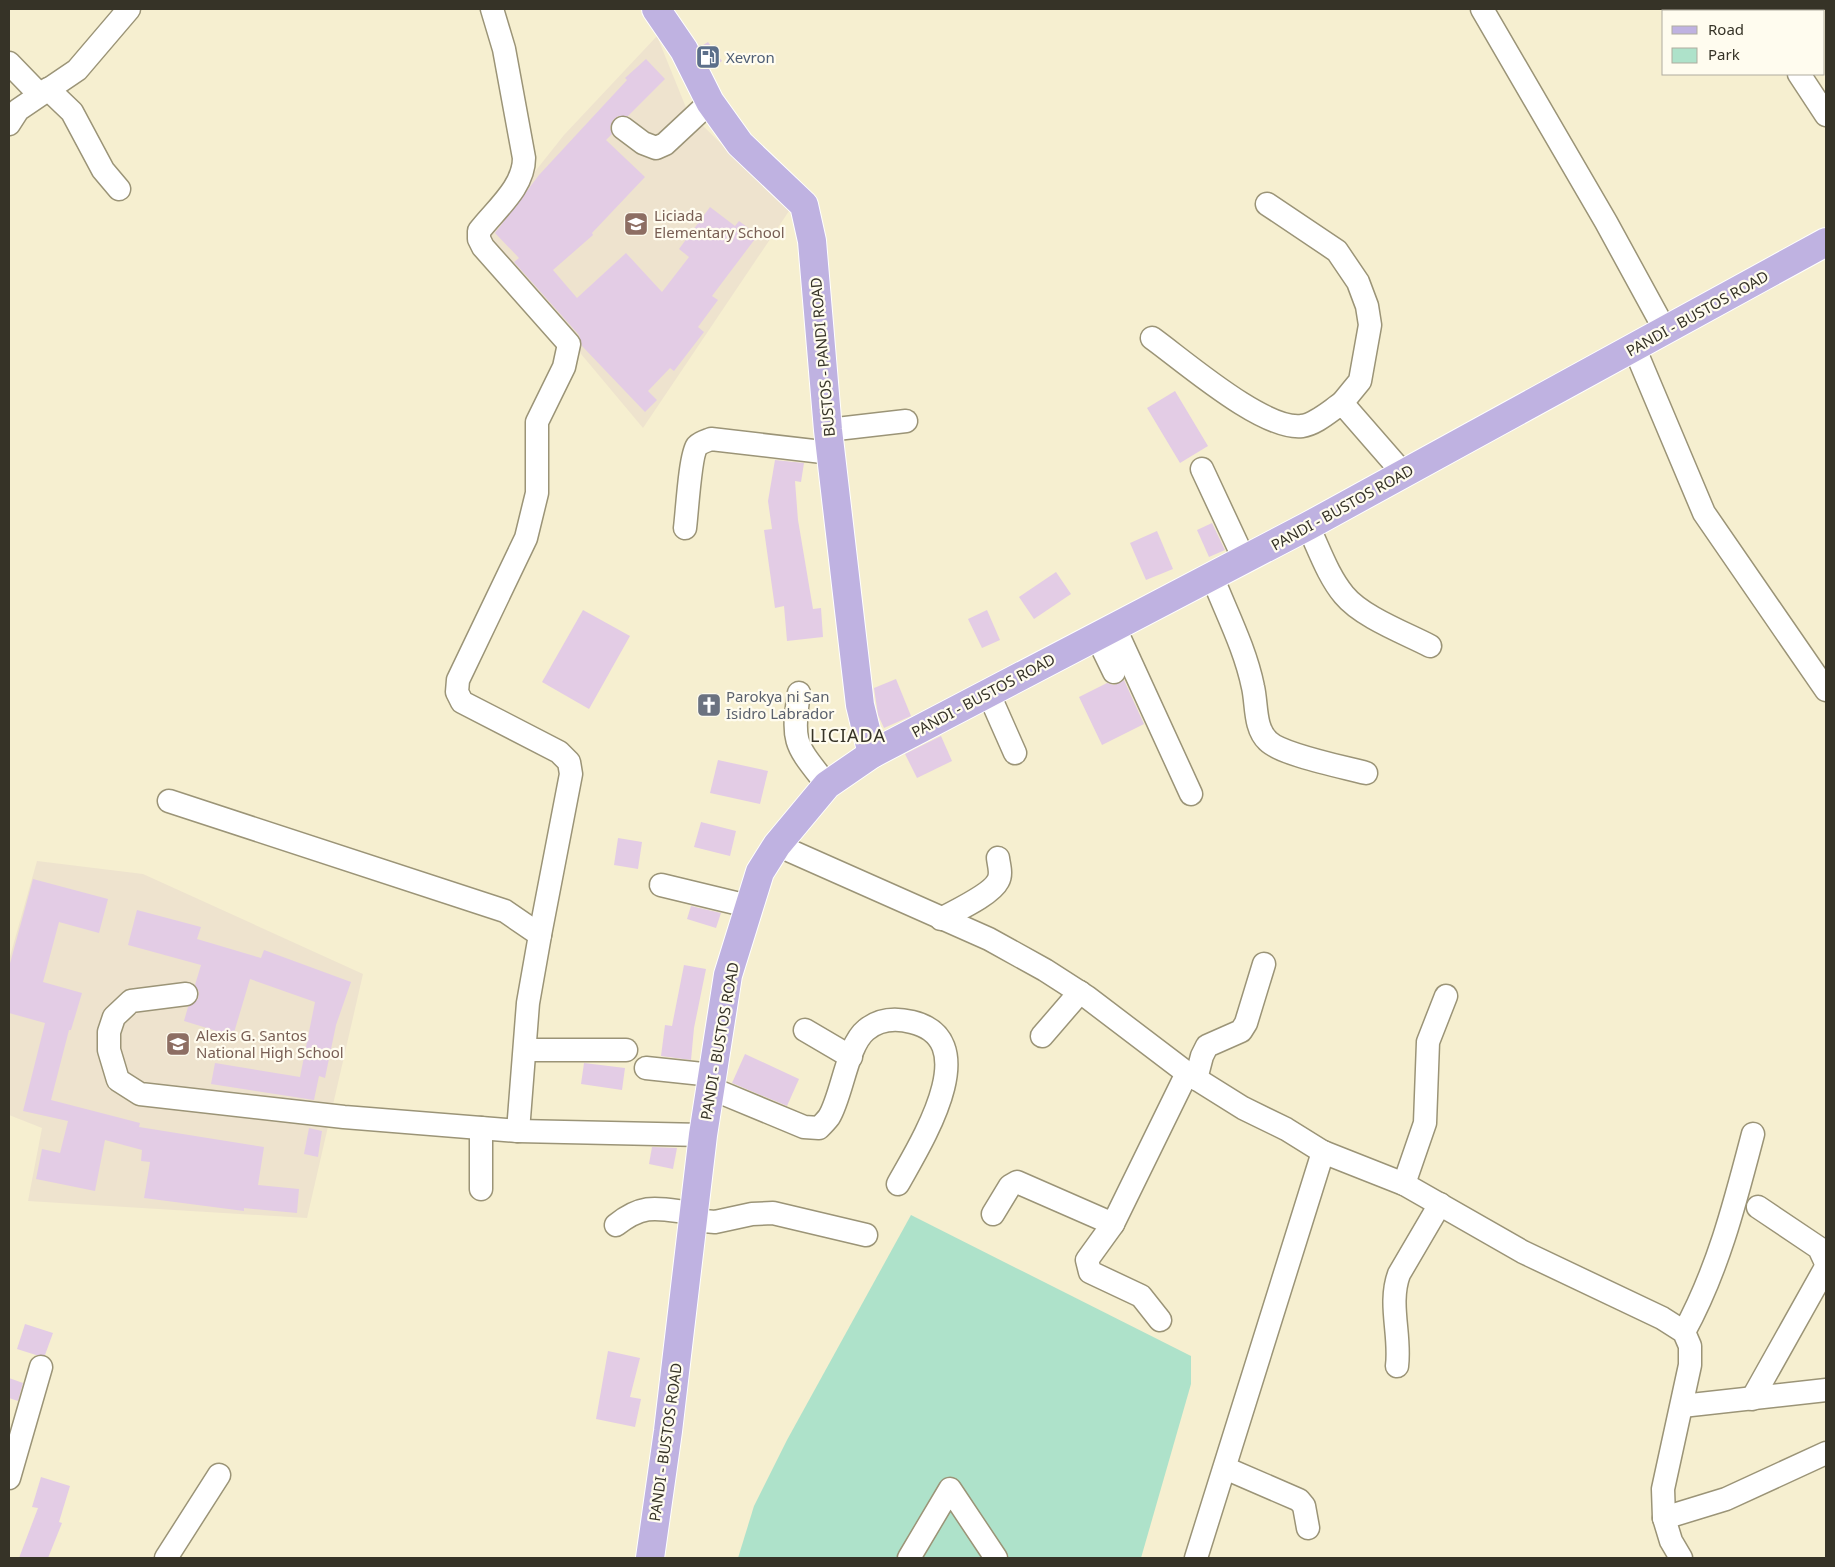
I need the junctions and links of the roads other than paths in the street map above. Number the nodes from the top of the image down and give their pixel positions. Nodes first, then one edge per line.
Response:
1 (129, 9) edge
2 (492, 9) edge
3 (656, 9) edge
4 (1482, 9) edge
5 (9, 63) edge
6 (1800, 75) edge
7 (43, 92) junction
8 (710, 102) junction
9 (1826, 115) edge
10 (9, 124) edge
11 (623, 128) dead end
12 (119, 189) dead end
13 (1267, 204) dead end
14 (1826, 242) edge
15 (1665, 330) junction
16 (1152, 338) dead end
17 (1634, 347) junction
18 (1342, 403) junction
19 (906, 421) dead end
20 (829, 441) junction
21 (1202, 469) dead end
22 (1403, 473) junction
23 (1308, 526) junction
24 (685, 528) dead end
25 (1244, 559) junction
26 (1212, 576) junction
27 (1105, 631) junction
28 (1430, 646) dead end
29 (1114, 672) dead end
30 (1826, 690) edge
31 (988, 692) junction
32 (799, 693) dead end
33 (1015, 753) dead end
34 (872, 754) junction
35 (1366, 773) dead end
36 (827, 785) junction
37 (1190, 794) dead end
38 (169, 801) dead end
39 (777, 845) junction
40 (998, 858) dead end
41 (661, 885) dead end
42 (748, 906) junction
43 (941, 919) junction
44 (540, 935) junction
45 (1264, 964) dead end
46 (1080, 992) junction
47 (186, 994) dead end
48 (1446, 996) dead end
49 (805, 1030) dead end
50 (1042, 1036) dead end
51 (526, 1050) junction
52 (626, 1050) dead end
53 (851, 1057) junction
54 (646, 1068) dead end
55 (1192, 1076) junction
56 (711, 1082) junction
57 (481, 1128) junction
58 (518, 1131) junction
59 (1753, 1134) dead end
60 (703, 1135) junction
61 (1324, 1152) junction
62 (898, 1184) dead end
63 (1404, 1184) junction
64 (481, 1189) dead end
65 (1440, 1204) junction
66 (1758, 1208) dead end
67 (993, 1214) dead end
68 (693, 1217) junction
69 (1113, 1224) junction
70 (616, 1225) dead end
71 (866, 1235) dead end
72 (1826, 1263) edge
73 (1826, 1268) edge
74 (1160, 1320) dead end
75 (1684, 1332) junction
76 (1397, 1366) dead end
77 (41, 1367) dead end
78 (1826, 1390) edge
79 (1752, 1399) junction
80 (1682, 1406) junction
81 (1826, 1453) edge
82 (1225, 1468) junction
83 (219, 1475) dead end
84 (9, 1478) edge
85 (1664, 1518) junction
86 (1308, 1528) dead end
87 (166, 1558) edge
88 (650, 1558) edge
89 (908, 1558) edge
90 (996, 1558) edge
91 (1196, 1558) edge
92 (1681, 1558) edge

1 - 7 street
2 - 44 street
3 - 8 main road, BUSTOS - PANDI ROAD
4 - 15 street
5 - 7 street
6 - 9 street
7 - 10 street
7 - 12 street
8 - 11 street
8 - 20 main road, BUSTOS - PANDI ROAD
13 - 18 street
14 - 15 main road, PANDI - BUSTOS ROAD
15 - 17 main road, PANDI - BUSTOS ROAD
16 - 18 street
17 - 22 main road, PANDI - BUSTOS ROAD
17 - 30 street
18 - 22 street
19 - 20 street
20 - 24 street
20 - 34 main road, BUSTOS - PANDI ROAD
21 - 25 street
22 - 23 main road, PANDI - BUSTOS ROAD
23 - 25 main road, PANDI - BUSTOS ROAD
23 - 28 street
25 - 26 main road, PANDI - BUSTOS ROAD
26 - 27 main road, PANDI - BUSTOS ROAD
26 - 35 street
27 - 29 street
27 - 31 main road, PANDI - BUSTOS ROAD
27 - 37 street
31 - 33 street
31 - 34 main road, PANDI - BUSTOS ROAD
32 - 36 street
34 - 36 main road, PANDI - BUSTOS ROAD
36 - 39 main road, PANDI - BUSTOS ROAD
38 - 44 street
39 - 42 main road, PANDI - BUSTOS ROAD
39 - 43 street
40 - 43 street
41 - 42 street
42 - 56 main road, PANDI - BUSTOS ROAD
43 - 46 street
44 - 51 street
45 - 55 street
46 - 50 street
46 - 55 street
47 - 57 street
48 - 63 street
49 - 53 street
51 - 52 street
51 - 58 street
53 - 56 street
53 - 62 street
54 - 56 street
55 - 61 street
55 - 69 street
56 - 60 main road, PANDI - BUSTOS ROAD
57 - 58 street
57 - 64 street
58 - 60 street
59 - 75 street
60 - 68 main road, PANDI - BUSTOS ROAD
61 - 63 street
61 - 82 street
63 - 65 street
65 - 75 street
65 - 76 street
66 - 72 street
67 - 69 street
68 - 70 street
68 - 71 street
68 - 88 main road, PANDI - BUSTOS ROAD
69 - 74 street
73 - 79 street
75 - 80 street
77 - 84 street
78 - 79 street
79 - 80 street
80 - 85 street
81 - 85 street
82 - 86 street
82 - 91 street
83 - 87 street
85 - 92 street
89 - 90 street

